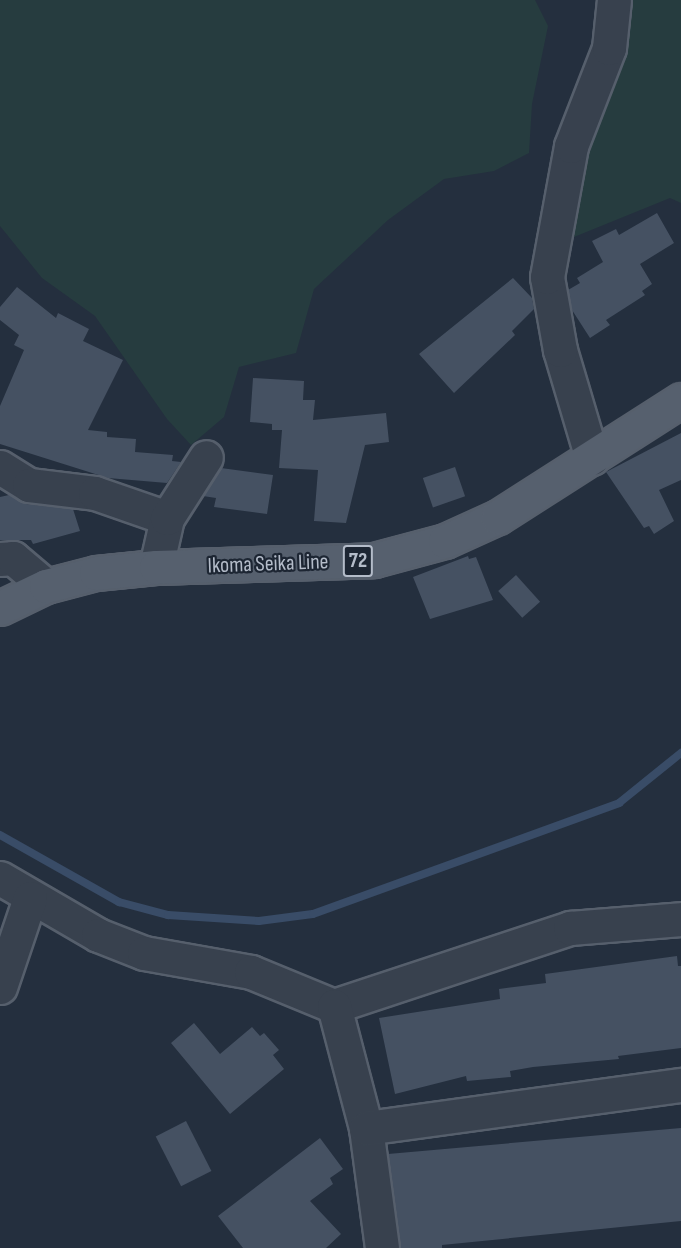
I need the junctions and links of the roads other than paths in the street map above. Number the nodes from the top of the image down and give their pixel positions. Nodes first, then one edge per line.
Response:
1 (615, 0) edge
2 (681, 400) edge
3 (206, 457) dead end
4 (592, 458) junction
5 (0, 467) edge
6 (167, 518) junction
7 (0, 559) edge
8 (156, 567) junction
9 (46, 586) junction
10 (0, 608) edge
11 (0, 878) edge
12 (30, 898) junction
13 (681, 919) edge
14 (0, 987) edge
15 (334, 1006) junction
16 (681, 1085) edge
17 (366, 1128) junction
18 (382, 1248) edge

1 - 4 street
2 - 4 main road, Ikoma Seika Line / 72
3 - 6 street
4 - 8 main road, Ikoma Seika Line / 72
5 - 6 street
6 - 8 street
7 - 9 street
8 - 9 main road, Ikoma Seika Line / 72
9 - 10 main road, Ikoma Seika Line / 72
11 - 12 street
12 - 14 street
12 - 15 street
13 - 15 street
15 - 17 street
16 - 17 street
17 - 18 street

